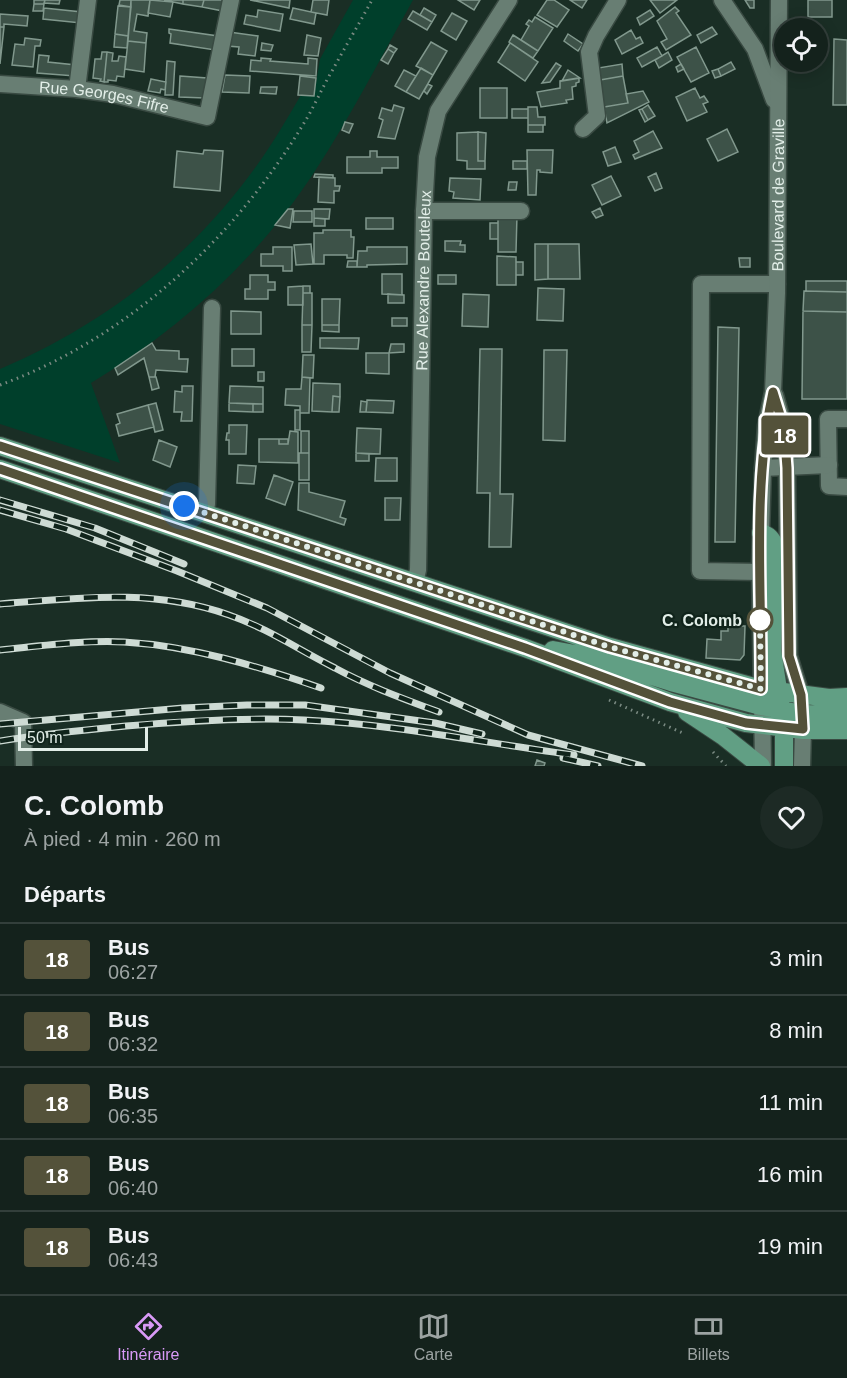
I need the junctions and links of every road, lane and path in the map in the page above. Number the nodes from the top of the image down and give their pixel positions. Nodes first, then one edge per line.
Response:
1 (88, 0) edge
2 (231, 0) edge
3 (372, 0) edge
4 (509, 0) edge
5 (618, 0) edge
6 (722, 0) edge
7 (779, 0) edge
8 (0, 84) edge
9 (77, 90) junction
10 (777, 109) junction
11 (583, 129) dead end
12 (424, 211) junction
13 (521, 211) dead end
14 (777, 284) junction
15 (212, 308) dead end
16 (0, 385) edge
17 (773, 392) junction
18 (847, 419) edge
19 (0, 446) edge
20 (829, 465) junction
21 (763, 468) junction
22 (787, 468) junction
23 (0, 470) edge
24 (847, 487) edge
25 (205, 513) junction
26 (761, 533) junction
27 (760, 572) junction
28 (415, 582) junction
29 (525, 648) junction
30 (801, 695) junction
31 (761, 697) junction
32 (847, 697) edge
33 (670, 702) junction
34 (782, 710) junction
35 (0, 712) edge
36 (847, 715) edge
37 (802, 722) junction
38 (762, 725) junction
39 (847, 730) edge
40 (24, 766) edge
41 (762, 766) edge
42 (784, 766) edge
43 (802, 766) edge

1 - 9 street
2 - 9 street, Rue Georges Fifre
3 - 16 path
4 - 12 street, Rue Alexandre Bouteleux
5 - 11 street
6 - 10 street
7 - 10 street, Boulevard de Graville
8 - 9 street, Rue Georges Fifre
10 - 14 street, Boulevard de Graville
12 - 13 street
12 - 28 street, Rue Alexandre Bouteleux
14 - 17 street, Boulevard de Graville
14 - 27 street
15 - 25 street
17 - 21 street, Boulevard de Graville
17 - 22 street, Boulevard de Graville
18 - 20 street
19 - 25 main road
20 - 22 street
20 - 24 street
21 - 22 street
21 - 26 street, Boulevard de Graville
22 - 30 street, Boulevard de Graville
23 - 29 main road
25 - 28 main road
26 - 27 street, Boulevard de Graville
26 - 34 main road
27 - 31 street, Boulevard de Graville
28 - 31 main road
29 - 31 main road
29 - 33 main road
30 - 32 main road
30 - 34 main road
30 - 37 street, Boulevard de Graville
31 - 34 main road
31 - 38 street, Boulevard de Graville
33 - 38 main road
33 - 41 main road
34 - 37 main road
34 - 38 main road
34 - 42 main road
35 - 40 street
36 - 37 main road
37 - 39 main road
37 - 43 street, Boulevard de Graville
38 - 41 street, Boulevard de Graville

